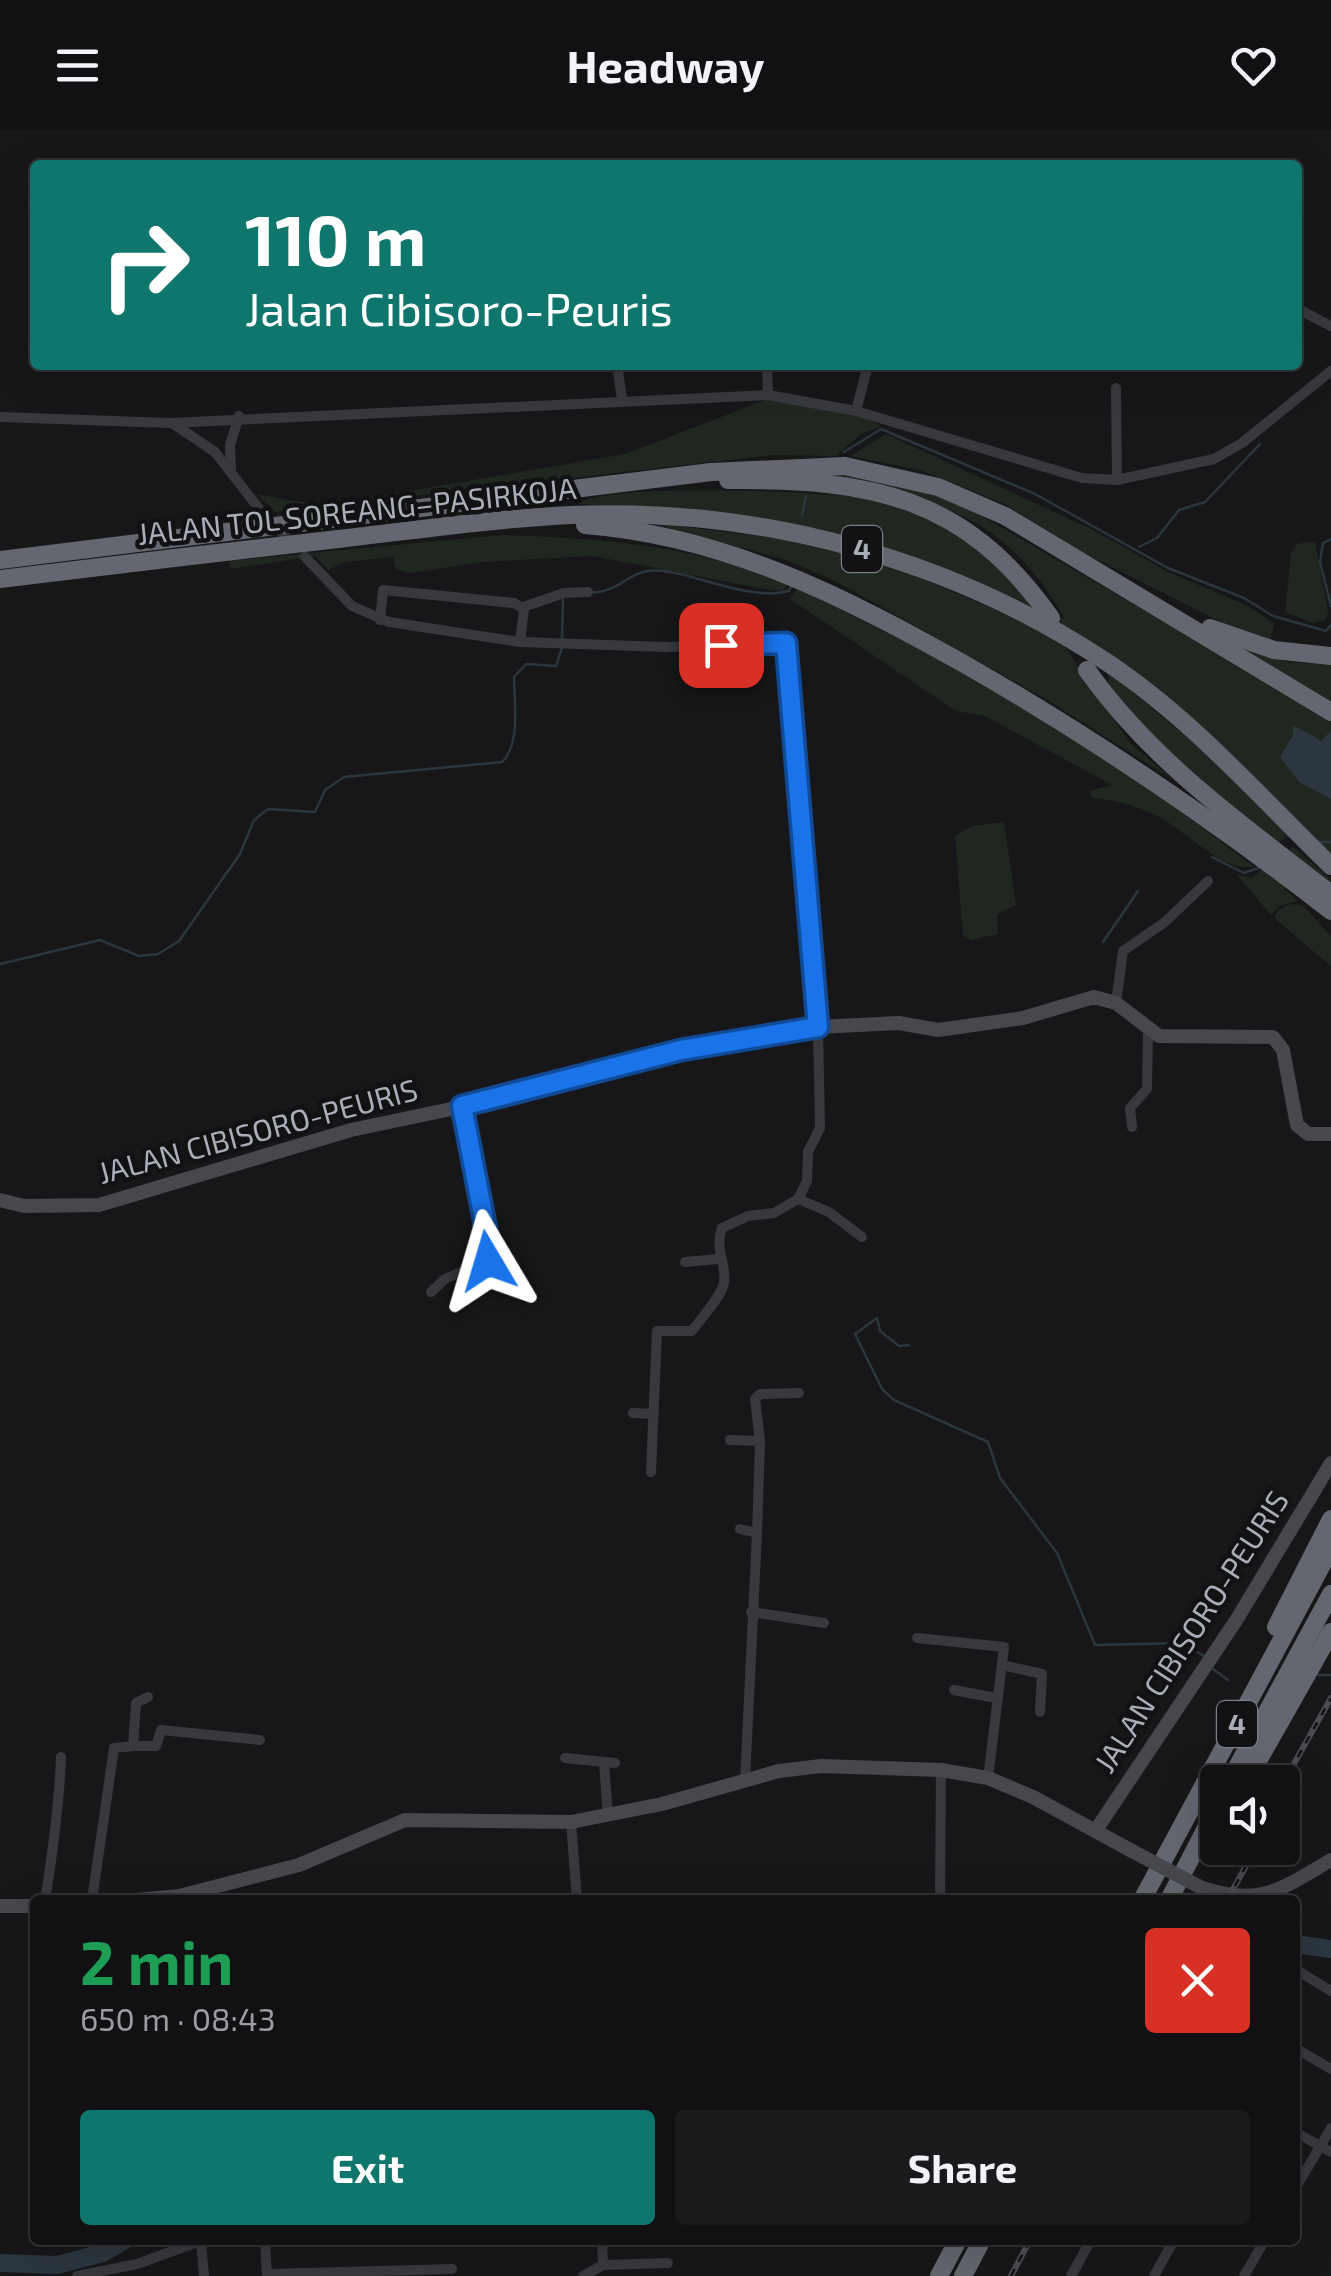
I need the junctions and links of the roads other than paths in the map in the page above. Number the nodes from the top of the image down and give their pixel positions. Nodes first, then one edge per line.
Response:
1 (1302, 311) edge
2 (1331, 326) edge
3 (618, 370) edge
4 (766, 370) edge
5 (867, 370) edge
6 (1331, 372) edge
7 (1116, 388) dead end
8 (768, 395) junction
9 (622, 399) junction
10 (856, 411) junction
11 (240, 416) junction
12 (0, 417) edge
13 (171, 423) junction
14 (232, 470) junction
15 (1116, 480) junction
16 (588, 489) junction
17 (260, 510) tunnel mouth
18 (475, 523) junction
19 (0, 560) edge
20 (308, 560) tunnel mouth
21 (0, 578) edge
22 (588, 592) dead end
23 (523, 607) junction
24 (1050, 618) dead end
25 (380, 620) junction
26 (1223, 639) junction
27 (520, 642) junction
28 (1331, 656) edge
29 (1087, 670) dead end
30 (1331, 712) edge
31 (1176, 783) junction
32 (1331, 866) edge
33 (1208, 881) dead end
34 (1299, 882) junction
35 (1331, 894) edge
36 (1331, 911) edge
37 (1331, 923) edge
38 (1116, 1003) junction
39 (818, 1027) junction
40 (1148, 1031) junction
41 (462, 1106) junction
42 (1132, 1127) dead end
43 (1331, 1134) edge
44 (798, 1199) junction
45 (0, 1200) edge
46 (862, 1237) dead end
47 (718, 1258) junction
48 (685, 1262) dead end
49 (432, 1292) dead end
50 (799, 1394) dead end
51 (632, 1414) dead end
52 (652, 1414) junction
53 (730, 1440) dead end
54 (760, 1441) junction
55 (1331, 1463) edge
56 (650, 1472) dead end
57 (1331, 1519) edge
58 (740, 1529) dead end
59 (758, 1534) junction
60 (1331, 1548) edge
61 (1331, 1594) edge
62 (751, 1612) junction
63 (824, 1623) dead end
64 (1331, 1632) edge
65 (918, 1638) dead end
66 (1002, 1666) junction
67 (954, 1690) dead end
68 (148, 1697) dead end
69 (996, 1698) junction
70 (1040, 1712) dead end
71 (260, 1740) dead end
72 (132, 1746) junction
73 (62, 1757) dead end
74 (565, 1758) dead end
75 (1213, 1765) edge
76 (1215, 1765) edge
77 (1239, 1765) edge
78 (1256, 1765) edge
79 (940, 1770) junction
80 (988, 1778) junction
81 (745, 1782) junction
82 (1200, 1793) edge
83 (608, 1816) junction
84 (571, 1822) junction
85 (1096, 1830) junction
86 (1200, 1840) edge
87 (1200, 1855) edge
88 (1331, 1860) edge
89 (46, 1895) edge
90 (93, 1895) edge
91 (183, 1895) edge
92 (578, 1895) edge
93 (940, 1895) edge
94 (1145, 1895) edge
95 (1172, 1895) edge
96 (1173, 1895) edge
97 (1224, 1895) edge
98 (1263, 1895) edge
99 (0, 1906) edge
100 (30, 1906) edge
101 (1300, 1972) edge
102 (1331, 1991) edge
103 (1300, 2051) edge
104 (1331, 2069) edge
105 (1331, 2128) edge
106 (1300, 2135) edge
107 (1326, 2149) edge
108 (1300, 2183) edge
109 (191, 2245) edge
110 (202, 2245) edge
111 (264, 2245) edge
112 (602, 2245) edge
113 (955, 2245) edge
114 (979, 2245) edge
115 (1088, 2245) edge
116 (1171, 2245) edge
117 (1262, 2245) edge
118 (668, 2263) dead end
119 (603, 2266) junction
120 (452, 2269) dead end
121 (138, 2270) edge
122 (267, 2275) edge
123 (77, 2276) edge
124 (204, 2276) edge
125 (584, 2276) edge
126 (939, 2276) edge
127 (963, 2276) edge
128 (1071, 2276) edge
129 (1154, 2276) edge
130 (1244, 2276) edge

1 - 2 street
3 - 9 street
4 - 8 street
5 - 10 street
6 - 15 street
7 - 15 street
8 - 9 street
8 - 10 street
9 - 11 street
10 - 15 street
11 - 13 street
11 - 14 street
12 - 13 street
13 - 14 street
14 - 17 street
16 - 19 highway, JALAN TOL SOREANG–PASIRKOJA
16 - 24 highway
16 - 26 highway, JALAN TOL SOREANG–PASIRKOJA
18 - 21 highway, JALAN TOL SOREANG–PASIRKOJA / 4
18 - 31 highway
18 - 32 highway, JALAN TOL SOREANG–PASIRKOJA / 4
20 - 25 street
22 - 23 street
23 - 25 street
23 - 27 street
25 - 27 street
26 - 28 highway
26 - 30 highway, JALAN TOL SOREANG–PASIRKOJA
27 - 39 street
29 - 31 highway
31 - 34 highway
31 - 34 highway
33 - 38 street
34 - 35 highway
34 - 36 highway
34 - 37 highway
38 - 39 street, JALAN CIBISORO-PEURIS
38 - 40 street
39 - 41 street, JALAN CIBISORO-PEURIS
39 - 44 street
40 - 42 street
40 - 43 street
41 - 45 street, JALAN CIBISORO-PEURIS
41 - 49 street
44 - 46 street
44 - 47 street
47 - 48 street
47 - 52 street
50 - 54 street
51 - 52 street
52 - 56 street
53 - 54 street
54 - 59 street
55 - 85 street, JALAN CIBISORO-PEURIS
57 - 75 highway
58 - 59 street
59 - 62 street
60 - 76 highway, 4
61 - 77 highway, 4
62 - 63 street
62 - 81 street
64 - 78 highway
65 - 66 street
66 - 69 street
66 - 70 street
67 - 69 street
68 - 72 street
69 - 80 street
71 - 72 street
72 - 90 street
73 - 89 street
74 - 83 street
79 - 80 street
79 - 81 street
79 - 93 street
80 - 85 street
81 - 83 street
82 - 94 highway, 4
83 - 84 street
84 - 91 street
84 - 92 street
85 - 97 street, bridge
86 - 95 highway
87 - 96 highway
88 - 98 street, bridge
99 - 100 street
101 - 102 street
103 - 104 street
105 - 107 street
106 - 107 street
107 - 108 street
109 - 121 street
110 - 124 street
111 - 122 street
112 - 119 street
113 - 126 highway
114 - 127 highway
115 - 128 street
116 - 129 street
117 - 130 street
118 - 119 street
119 - 125 street
120 - 122 street
121 - 123 street

